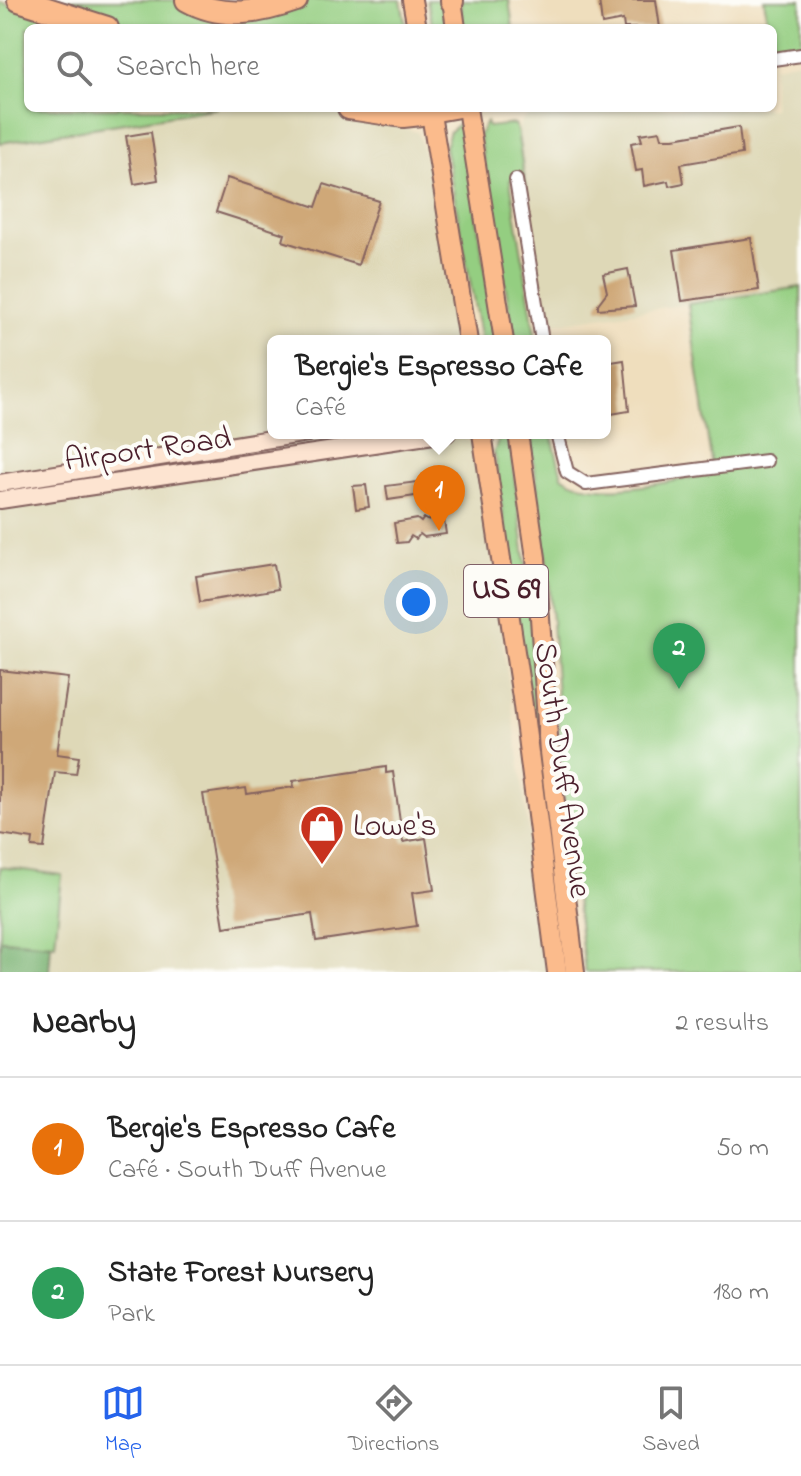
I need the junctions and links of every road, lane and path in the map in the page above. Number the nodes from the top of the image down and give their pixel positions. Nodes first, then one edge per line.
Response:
1 (19, 0) edge
2 (187, 0) edge
3 (296, 0) edge
4 (412, 0) edge
5 (452, 0) edge
6 (94, 24) edge
7 (416, 24) edge
8 (455, 24) edge
9 (801, 55) edge
10 (777, 58) edge
11 (376, 112) edge
12 (421, 112) edge
13 (430, 112) edge
14 (468, 112) edge
15 (516, 180) dead end
16 (467, 335) edge
17 (503, 335) edge
18 (541, 335) edge
19 (271, 439) edge
20 (407, 439) edge
21 (483, 439) edge
22 (519, 439) edge
23 (559, 439) edge
24 (766, 461) dead end
25 (0, 483) edge
26 (0, 500) edge
27 (557, 972) edge
28 (575, 972) edge

1 - 6 highway
2 - 3 highway
4 - 7 main road
5 - 8 main road
9 - 10 street
11 - 12 highway
13 - 16 main road
14 - 17 main road
15 - 18 street
19 - 25 main road, Airport Road
20 - 26 main road, Airport Road
21 - 27 main road, South Duff Avenue / US 69
22 - 28 main road, South Duff Avenue / US 69
23 - 24 street

